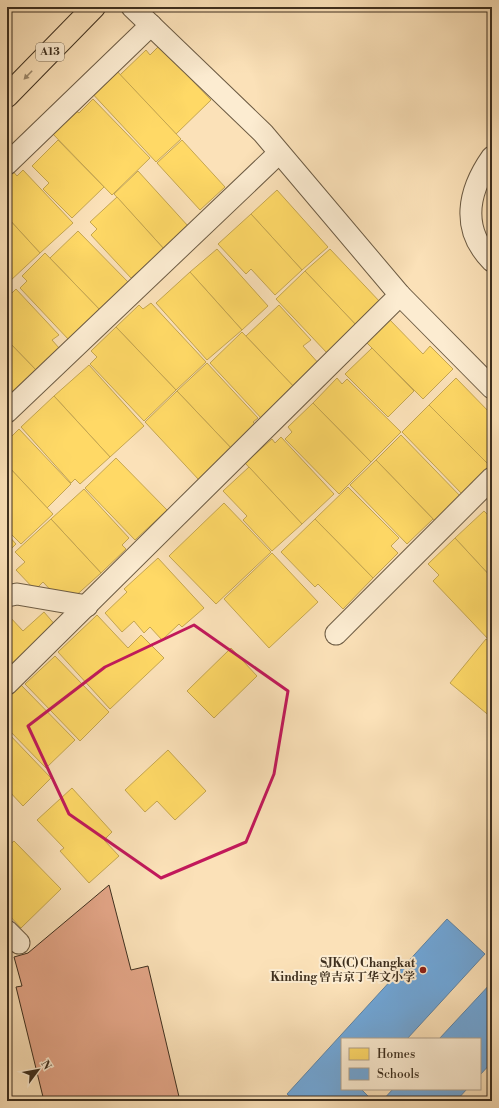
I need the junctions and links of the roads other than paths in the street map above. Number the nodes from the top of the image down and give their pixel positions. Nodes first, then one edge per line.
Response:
1 (94, 7) edge
2 (132, 7) edge
3 (151, 25) junction
4 (7, 96) edge
5 (279, 153) junction
6 (492, 156) edge
7 (7, 164) edge
8 (492, 261) edge
9 (400, 295) junction
10 (492, 388) edge
11 (7, 412) edge
12 (492, 478) edge
13 (7, 596) edge
14 (87, 606) junction
15 (336, 634) dead end
16 (7, 684) edge

1 -> 4 main road, A13
2 - 3 street
3 - 5 street
3 - 7 street
5 - 9 street
5 - 11 street
6 - 8 street
9 - 10 street
9 - 14 street
12 - 15 street
13 - 14 street
14 - 16 street

